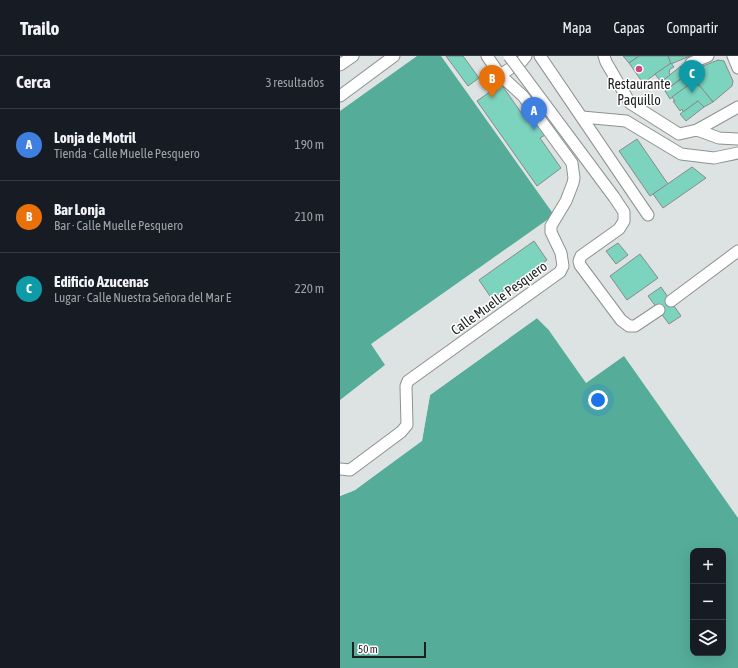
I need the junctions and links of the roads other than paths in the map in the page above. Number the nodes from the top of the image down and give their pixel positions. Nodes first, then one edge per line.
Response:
1 (353, 56) edge
2 (394, 56) edge
3 (487, 56) edge
4 (508, 56) edge
5 (526, 56) edge
6 (540, 56) edge
7 (604, 56) edge
8 (708, 56) edge
9 (733, 56) edge
10 (691, 63) dead end
11 (340, 65) edge
12 (738, 68) edge
13 (500, 75) junction
14 (340, 96) edge
15 (738, 106) edge
16 (582, 117) junction
17 (697, 130) junction
18 (738, 139) edge
19 (738, 153) edge
20 (648, 215) dead end
21 (738, 251) edge
22 (671, 301) dead end
23 (659, 310) dead end
24 (340, 470) edge

1 - 11 street
2 - 14 street
3 - 13 street
4 - 23 street, bridge
5 - 13 street
6 - 16 street
7 - 17 street
8 - 10 street
9 - 12 street
13 - 24 street, Calle Muelle Pesquero
15 - 17 street
16 - 19 street
16 - 20 street
17 - 18 street
21 - 22 street

